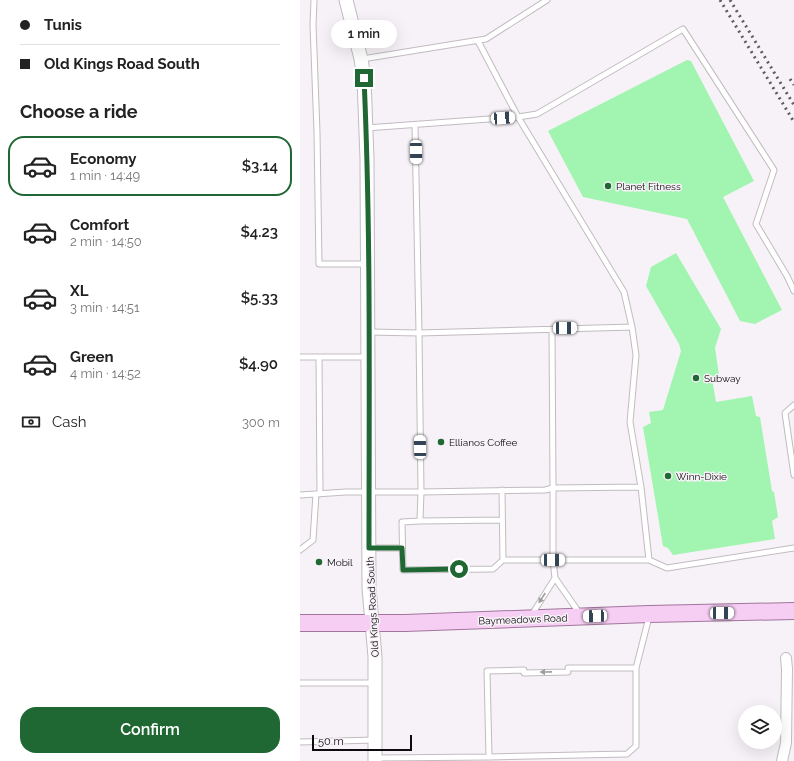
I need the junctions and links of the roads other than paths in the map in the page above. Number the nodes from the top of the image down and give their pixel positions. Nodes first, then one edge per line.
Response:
1 (314, 0) edge
2 (346, 0) edge
3 (547, 0) edge
4 (478, 41) junction
5 (361, 59) junction
6 (518, 117) junction
7 (415, 125) junction
8 (366, 128) junction
9 (368, 264) junction
10 (794, 291) edge
11 (632, 327) junction
12 (552, 329) junction
13 (369, 332) junction
14 (419, 333) junction
15 (300, 357) edge
16 (319, 357) junction
17 (369, 357) junction
18 (794, 405) edge
19 (794, 475) edge
20 (641, 487) junction
21 (553, 488) junction
22 (502, 490) junction
23 (369, 492) junction
24 (421, 492) junction
25 (318, 494) junction
26 (300, 495) edge
27 (502, 520) junction
28 (420, 521) junction
29 (369, 548) junction
30 (402, 548) junction
31 (794, 548) edge
32 (300, 550) edge
33 (503, 560) junction
34 (553, 560) junction
35 (649, 560) junction
36 (555, 578) junction
37 (794, 612) edge
38 (649, 614) junction
39 (582, 617) junction
40 (529, 618) junction
41 (300, 623) edge
42 (373, 623) junction
43 (786, 658) dead end
44 (636, 668) junction
45 (375, 682) junction
46 (300, 683) edge
47 (375, 740) junction
48 (300, 742) edge
49 (489, 757) junction
50 (375, 759) edge
51 (782, 761) edge

1 - 9 lane
2 - 5 street, Old Kings Road South
3 - 4 lane
4 - 5 lane
4 - 6 lane
5 - 8 street, Old Kings Road South
6 - 7 lane
6 - 10 lane
6 - 11 lane
7 - 8 lane
7 - 14 lane
8 - 9 street, Old Kings Road South
9 - 13 street, Old Kings Road South
11 - 12 lane
11 - 20 lane
12 - 14 lane
12 - 21 lane
13 - 14 lane
13 - 17 street, Old Kings Road South
14 - 24 lane
15 - 16 lane
16 - 17 lane
16 - 25 lane
17 - 23 street, Old Kings Road South
18 - 19 lane
20 - 21 lane
20 - 35 lane
21 - 22 lane
21 - 34 lane
22 - 24 lane
22 - 27 lane
23 - 24 lane
23 - 25 lane
23 - 29 street, Old Kings Road South
24 - 28 lane
25 - 26 lane
25 - 32 lane
27 - 28 lane
27 - 33 lane
28 - 30 lane
29 - 30 lane
29 - 42 street, Old Kings Road South
30 - 33 lane
31 - 35 lane
33 - 34 lane
34 - 35 lane
34 - 36 lane
36 - 39 lane
36 -> 40 lane
37 - 38 main road, Baymeadows Road
38 - 39 main road, Baymeadows Road
38 - 44 lane
39 - 40 main road, Baymeadows Road
40 - 42 main road, Baymeadows Road
41 - 42 main road, Baymeadows Road
42 - 45 street, Old Kings Road South
43 - 51 street
44 - 49 lane
44 -> 49 lane
45 - 46 lane
45 - 47 street, Old Kings Road South
47 - 48 lane
47 - 50 street, Old Kings Road South
49 - 50 lane

